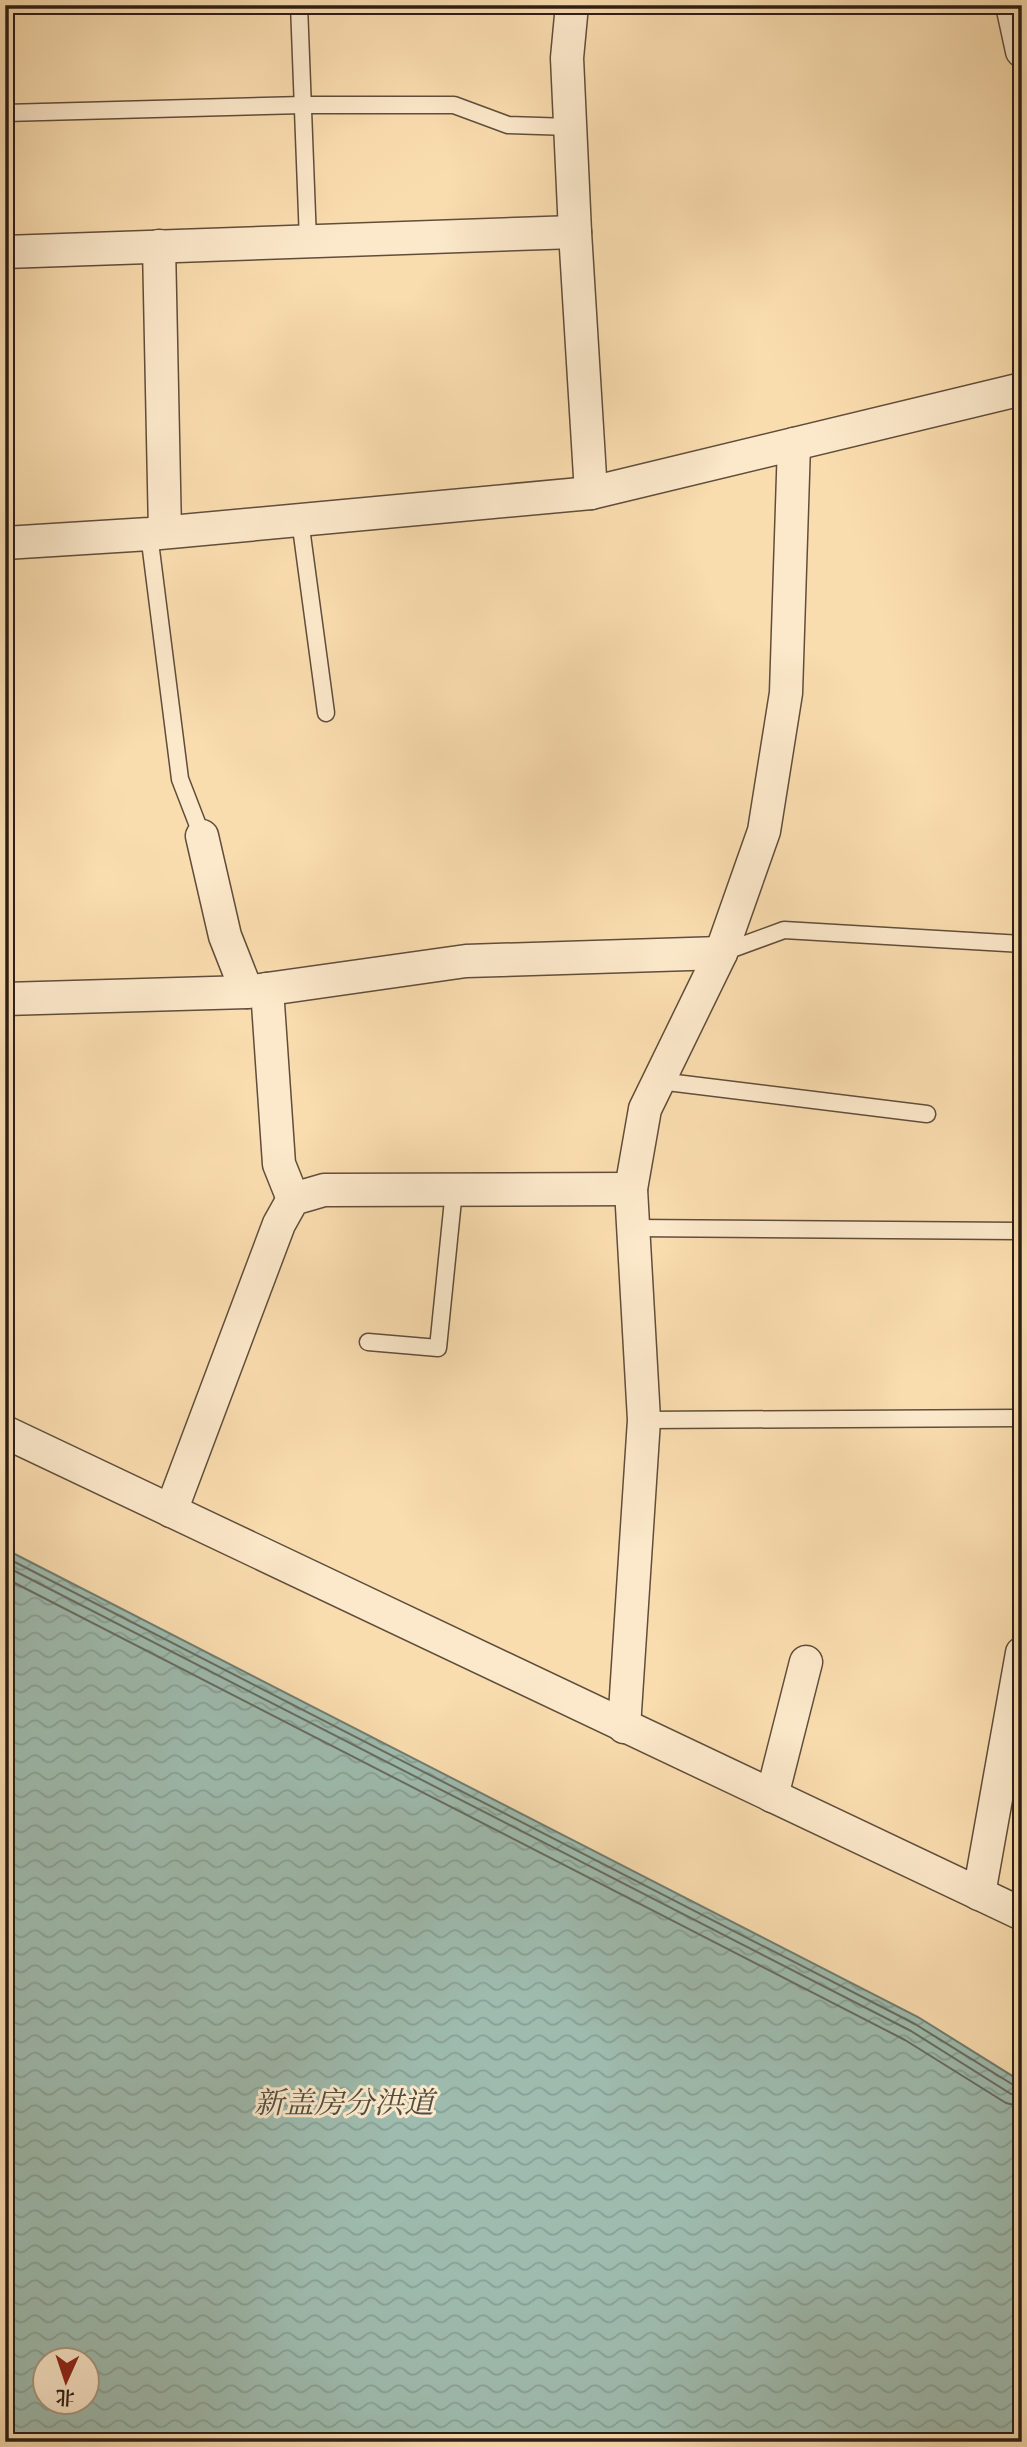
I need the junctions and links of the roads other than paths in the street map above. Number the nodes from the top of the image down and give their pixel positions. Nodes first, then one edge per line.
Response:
1 (299, 5) edge
2 (572, 5) edge
3 (1012, 5) edge
4 (1022, 51) edge
5 (303, 105) junction
6 (5, 113) edge
7 (570, 127) junction
8 (575, 232) junction
9 (308, 241) junction
10 (159, 246) junction
11 (5, 252) edge
12 (1022, 389) edge
13 (794, 444) junction
14 (592, 493) junction
15 (300, 520) junction
16 (157, 533) junction
17 (5, 543) edge
18 (326, 713) dead end
19 (202, 836) joint
20 (1022, 944) edge
21 (721, 953) junction
22 (257, 991) junction
23 (5, 999) edge
24 (659, 1081) junction
25 (927, 1114) dead end
26 (631, 1189) junction
27 (454, 1190) junction
28 (293, 1199) junction
29 (633, 1228) junction
30 (1022, 1231) edge
31 (368, 1342) dead end
32 (1022, 1418) edge
33 (644, 1420) junction
34 (5, 1432) edge
35 (171, 1511) junction
36 (1022, 1653) edge
37 (807, 1662) dead end
38 (624, 1727) junction
39 (772, 1796) junction
40 (979, 1894) junction
41 (1022, 1914) edge

1 - 5 lane
2 - 7 street
3 - 4 street
5 - 6 lane
5 - 7 lane
5 - 9 lane
7 - 8 street
8 - 9 street
8 - 14 street
9 - 10 street
10 - 11 street
10 - 16 street
12 - 13 street
13 - 14 street
13 - 21 street
14 - 15 street
15 - 16 street
15 - 18 lane
16 - 17 street
16 - 19 lane
19 - 22 street
20 - 21 lane
21 - 22 street
21 - 24 street
22 - 23 street
22 - 28 street
24 - 25 lane
24 - 26 street
26 - 27 street
26 - 29 street
27 - 28 street
27 - 31 lane
28 - 35 street
29 - 30 lane
29 - 33 street
32 - 33 lane
33 - 38 street
34 - 35 street
35 - 38 street
36 - 40 street
37 - 39 street
38 - 39 street
39 - 40 street
40 - 41 street

